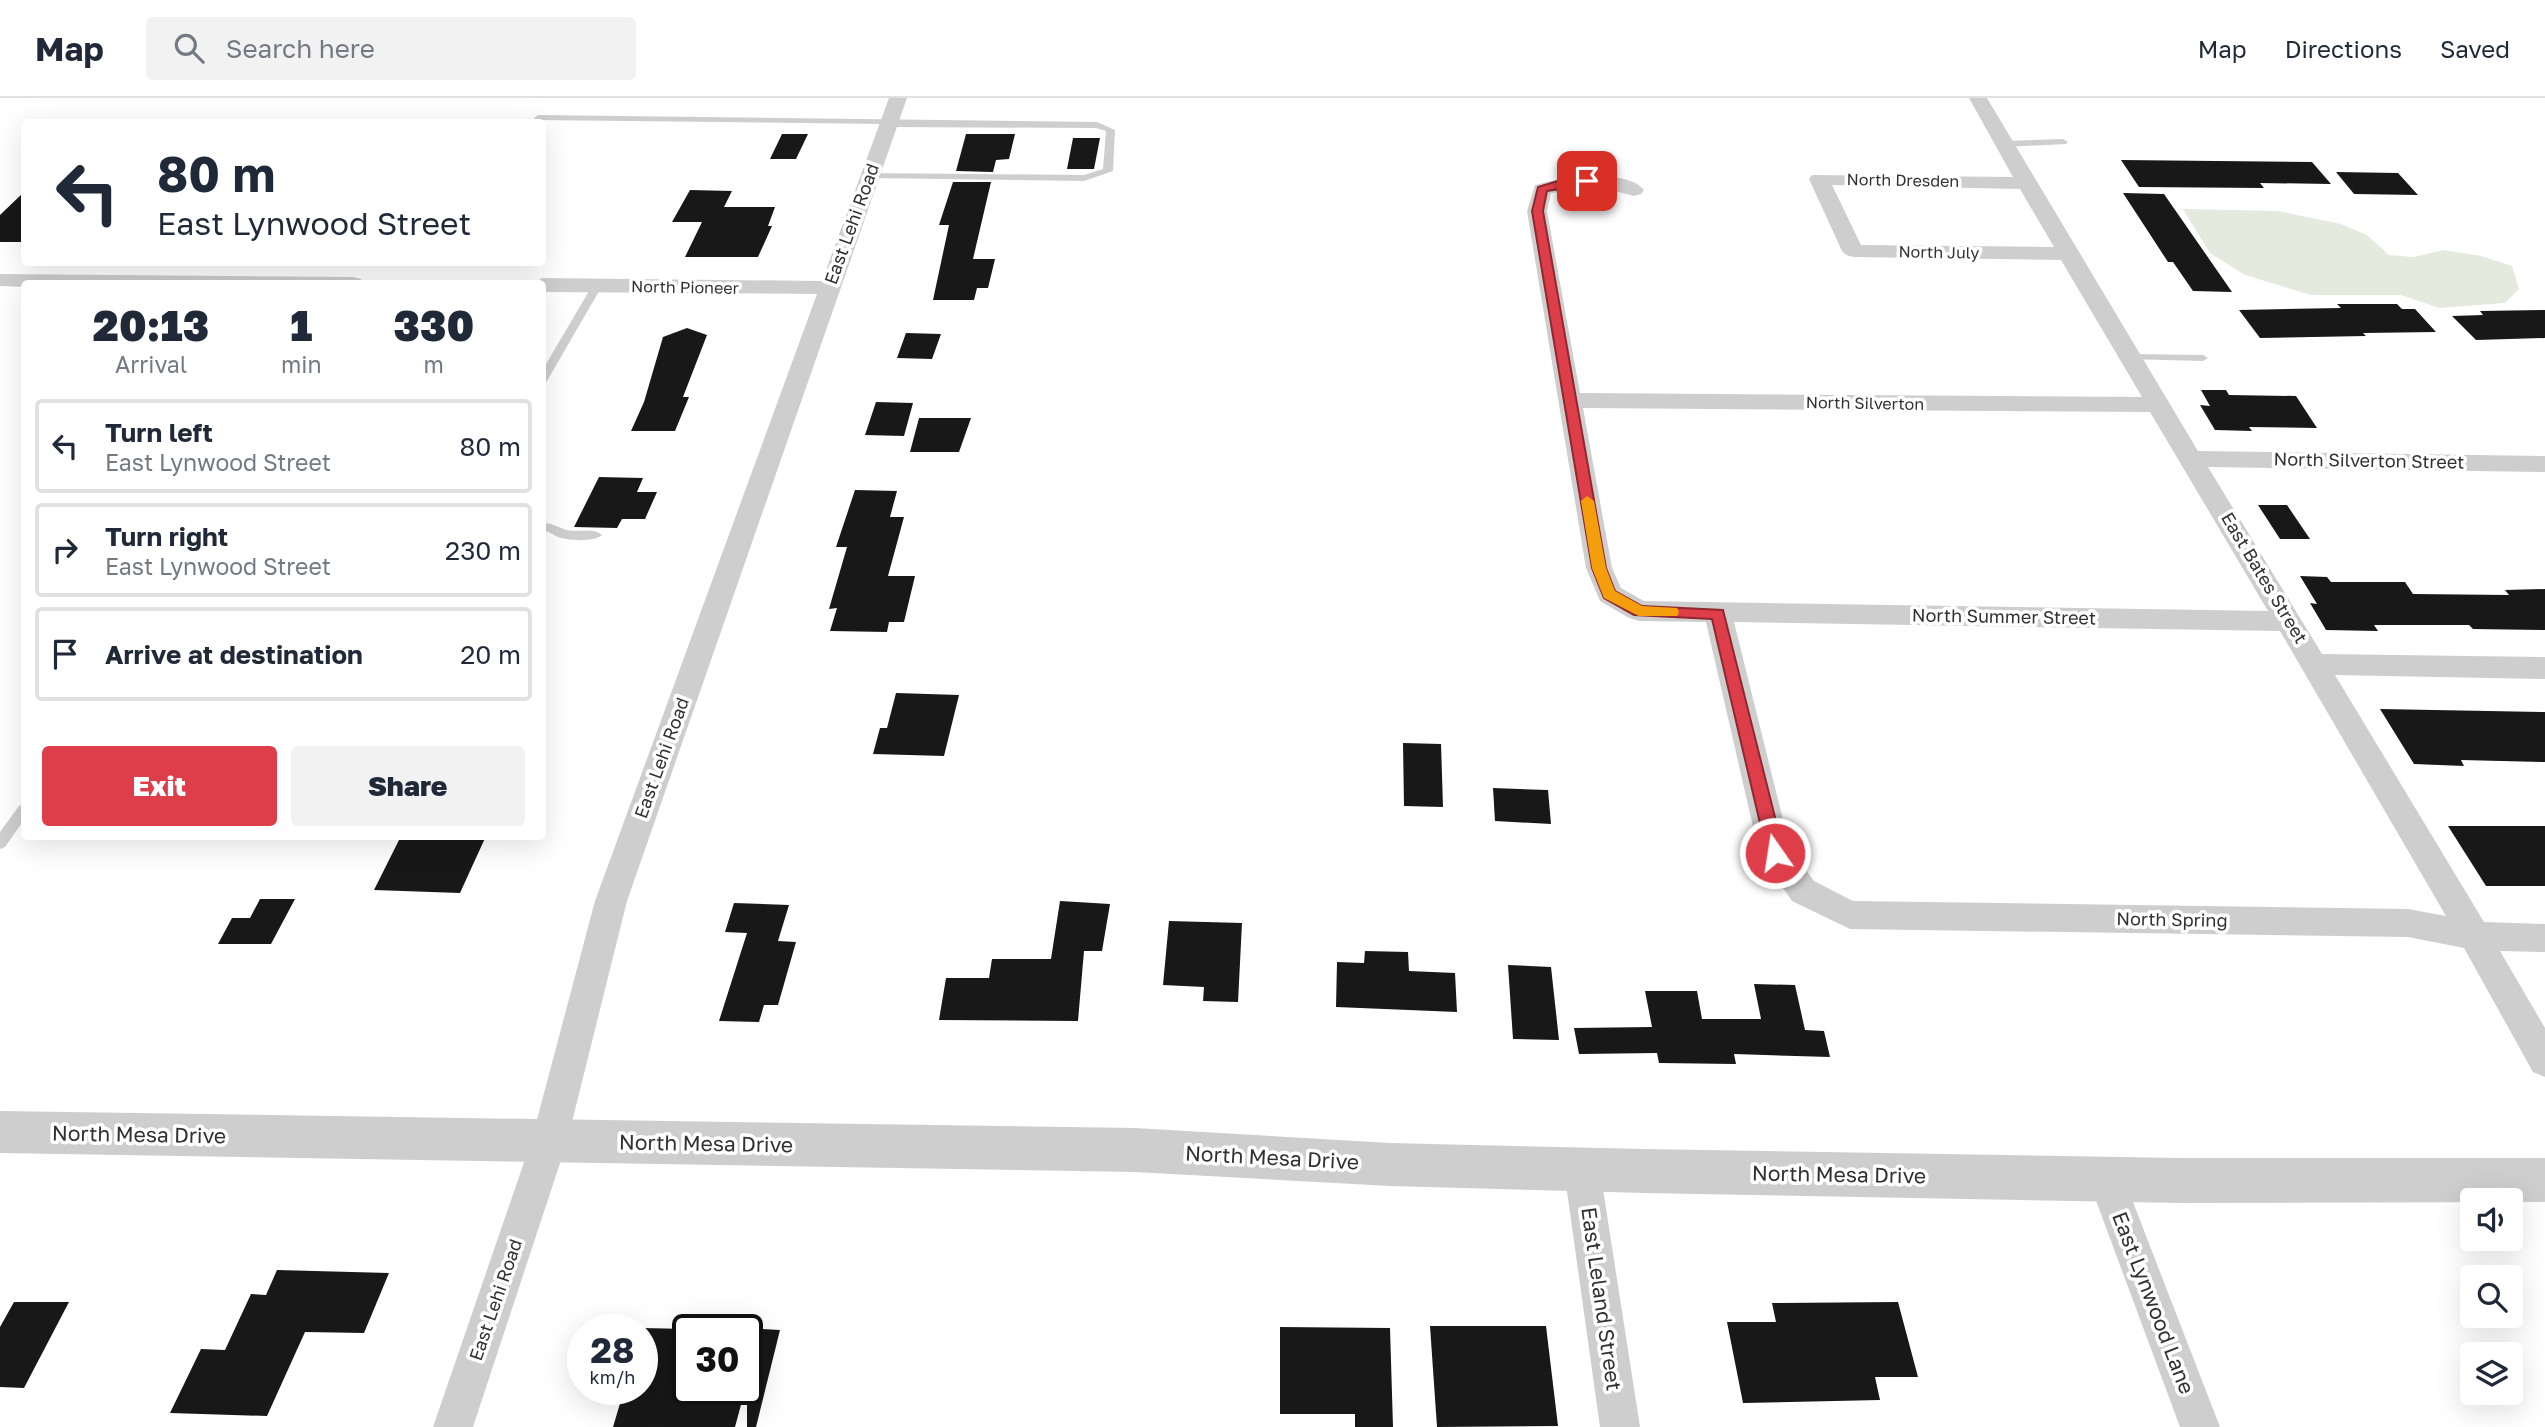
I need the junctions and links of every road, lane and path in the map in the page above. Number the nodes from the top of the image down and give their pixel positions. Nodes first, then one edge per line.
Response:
1 (1978, 98) edge
2 (892, 115) edge
3 (538, 118) dead end
4 (2063, 142) dead end
5 (2004, 144) junction
6 (870, 175) junction
7 (2026, 183) junction
8 (1634, 190) dead end
9 (1836, 215) joint
10 (2066, 254) junction
11 (0, 280) edge
12 (21, 280) edge
13 (546, 285) edge
14 (597, 286) junction
15 (828, 288) junction
16 (2130, 357) junction
17 (2203, 358) dead end
18 (546, 374) edge
19 (1570, 400) junction
20 (2160, 405) junction
21 (2192, 459) junction
22 (2545, 464) edge
23 (546, 527) edge
24 (596, 534) dead end
25 (1718, 614) junction
26 (2290, 621) junction
27 (2316, 664) junction
28 (2545, 668) edge
29 (21, 814) edge
30 (0, 843) edge
31 (2476, 936) junction
32 (2545, 937) edge
33 (2545, 1061) edge
34 (0, 1132) edge
35 (549, 1142) junction
36 (1582, 1170) junction
37 (2106, 1180) junction
38 (2545, 1180) edge
39 (453, 1427) edge
40 (1619, 1427) edge
41 (2200, 1427) edge

1 - 5 street, East Bates Street
2 - 3 lane
2 - 6 street, East Lehi Road
2 - 6 lane
4 - 5 lane
5 - 7 street, East Bates Street
6 - 15 street, East Lehi Road
7 - 9 street, North Dresden
7 - 10 street, East Bates Street
8 - 19 street, North Summer Street
9 - 10 street, North July
10 - 16 street, East Bates Street
11 - 12 street
13 - 14 street, North Pioneer
14 - 15 street, North Pioneer
14 - 18 lane
15 - 35 street, East Lehi Road
16 - 17 lane
16 - 20 street, East Bates Street
19 - 20 street, North Silverton
19 - 25 street, North Summer Street
20 - 21 street, East Bates Street
21 - 22 street, North Silverton Street
21 - 26 street, East Bates Street
23 - 24 lane
25 - 26 street, North Summer Street
25 - 31 street, North Spring
26 - 27 street, East Bates Street
27 - 28 street
27 - 31 street, East Bates Street
29 - 30 lane
31 - 32 street, North Spring
31 - 33 street, East Bates Street
34 - 35 street, North Mesa Drive
35 - 36 street, North Mesa Drive
35 - 39 street, East Lehi Road
36 - 37 street, North Mesa Drive
36 - 40 street, East Leland Street
37 - 38 street, North Mesa Drive
37 - 41 street, East Lynwood Lane

